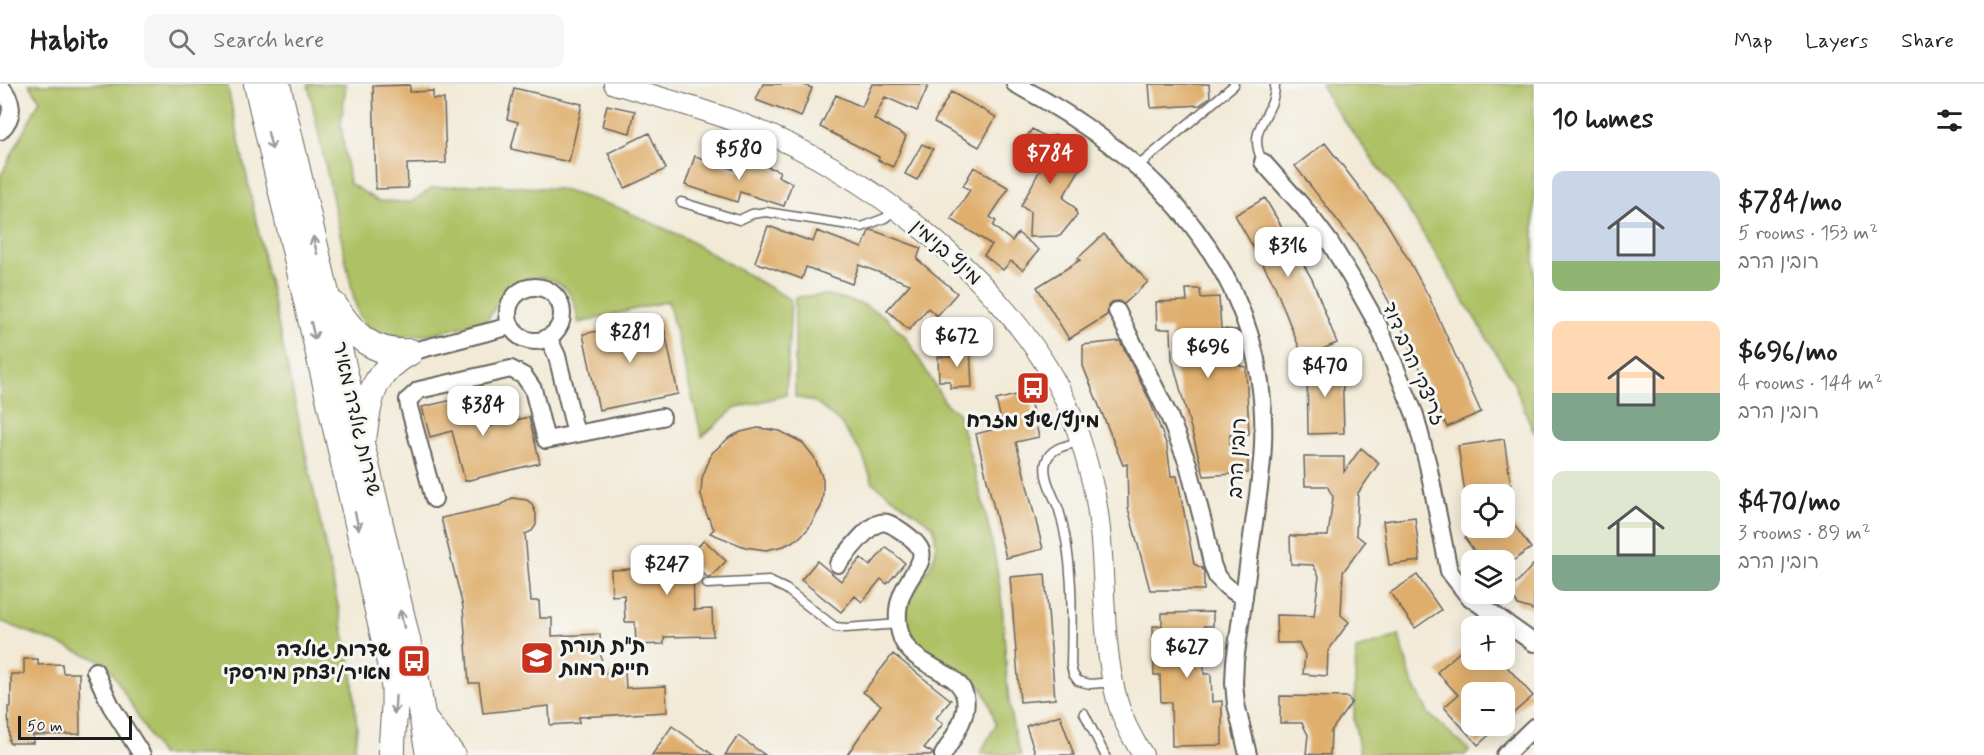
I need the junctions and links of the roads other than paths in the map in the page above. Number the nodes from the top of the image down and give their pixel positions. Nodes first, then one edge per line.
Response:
1 (257, 84) edge
2 (277, 84) edge
3 (614, 84) edge
4 (1015, 84) edge
5 (1275, 84) edge
6 (1234, 85) edge
7 (0, 86) edge
8 (0, 131) edge
9 (1263, 162) joint
10 (1137, 167) junction
11 (681, 202) dead end
12 (896, 209) junction
13 (326, 288) junction
14 (1117, 311) dead end
15 (511, 326) junction
16 (548, 337) junction
17 (411, 352) junction
18 (662, 417) dead end
19 (576, 434) junction
20 (1081, 442) junction
21 (363, 449) junction
22 (434, 499) dead end
23 (838, 564) dead end
24 (707, 584) dead end
25 (1244, 597) junction
26 (898, 624) junction
27 (1534, 644) edge
28 (95, 671) dead end
29 (1113, 682) junction
30 (1084, 713) dead end
31 (423, 718) junction
32 (1534, 728) edge
33 (389, 748) edge
34 (1141, 754) edge
35 (142, 755) edge
36 (429, 755) edge
37 (452, 755) edge
38 (944, 755) edge
39 (1105, 755) edge
40 (1248, 755) edge
41 (1505, 755) edge

1 -> 33 main road, שדרות גולדה מאיר
13 -> 2 main road, שדרות גולדה מאיר
3 - 12 street, מינץ בנימין
4 - 10 street, רובין הרב
5 - 9 lane
6 - 10 lane
7 - 8 street
9 - 27 street, זריצקי הרב דוד
10 - 25 street, רובין הרב
11 - 12 lane
12 - 20 street, מינץ בנימין
13 - 17 main road
13 - 21 main road, שדרות גולדה מאיר
14 - 25 street
15 - 16 street
15 - 16 street
15 - 17 street
16 - 19 street
17 - 21 main road
18 - 19 street
19 - 22 street
20 - 29 street, מינץ בנימין
20 - 29 lane
31 -> 21 main road, שדרות גולדה מאיר
23 - 26 street
24 - 26 lane
25 - 40 street, רובין הרב
26 - 38 street
28 - 35 street
29 - 34 street, מינץ בנימין
30 - 39 lane
31 - 36 main road, שדרות גולדה מאיר
31 - 37 main road
32 - 41 street

